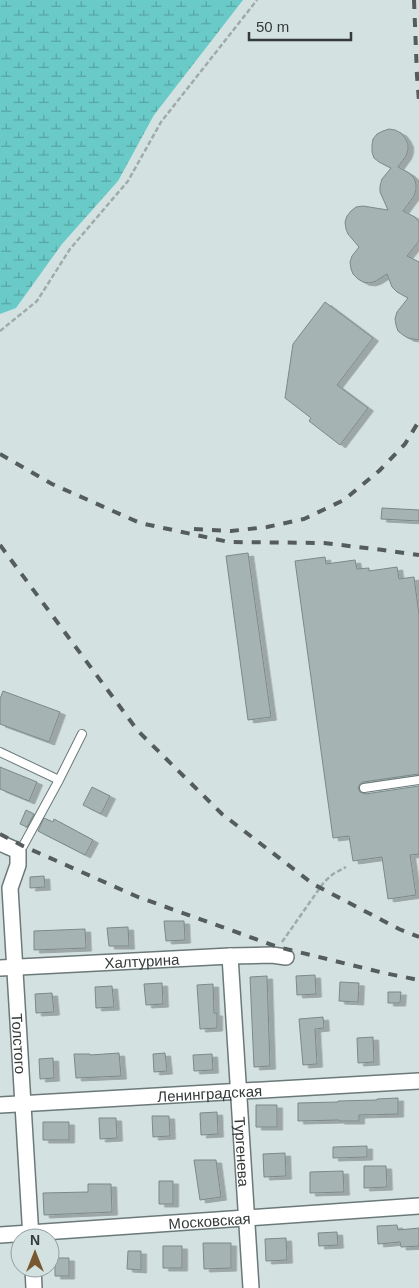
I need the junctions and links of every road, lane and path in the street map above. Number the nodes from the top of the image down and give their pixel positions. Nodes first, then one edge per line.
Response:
1 (257, 0) edge
2 (0, 330) edge
3 (82, 734) dead end
4 (0, 752) edge
5 (60, 780) junction
6 (419, 780) edge
7 (364, 788) dead end
8 (0, 843) edge
9 (18, 851) junction
10 (346, 867) dead end
11 (230, 956) junction
12 (279, 956) joint
13 (7, 968) edge
14 (419, 1080) edge
15 (239, 1091) junction
16 (23, 1104) junction
17 (0, 1105) edge
18 (419, 1206) edge
19 (247, 1218) junction
20 (31, 1228) edge
21 (60, 1234) edge
22 (251, 1288) edge

1 - 2 path
3 - 5 lane
4 - 5 lane
5 - 9 lane
6 - 7 lane
8 - 9 street
9 - 13 street, Толстого
10 - 12 path
11 - 12 street, Халтурина
11 - 13 street, Халтурина
11 - 15 street, Тургенева
13 - 16 street, Толстого
14 - 15 street, Ленинградская
15 - 16 street, Ленинградская
15 - 19 street, Тургенева
16 - 17 street, Ленинградская
16 - 20 street, Толстого
18 - 19 street, Московская
19 - 21 street, Московская
19 - 22 street, Тургенева

